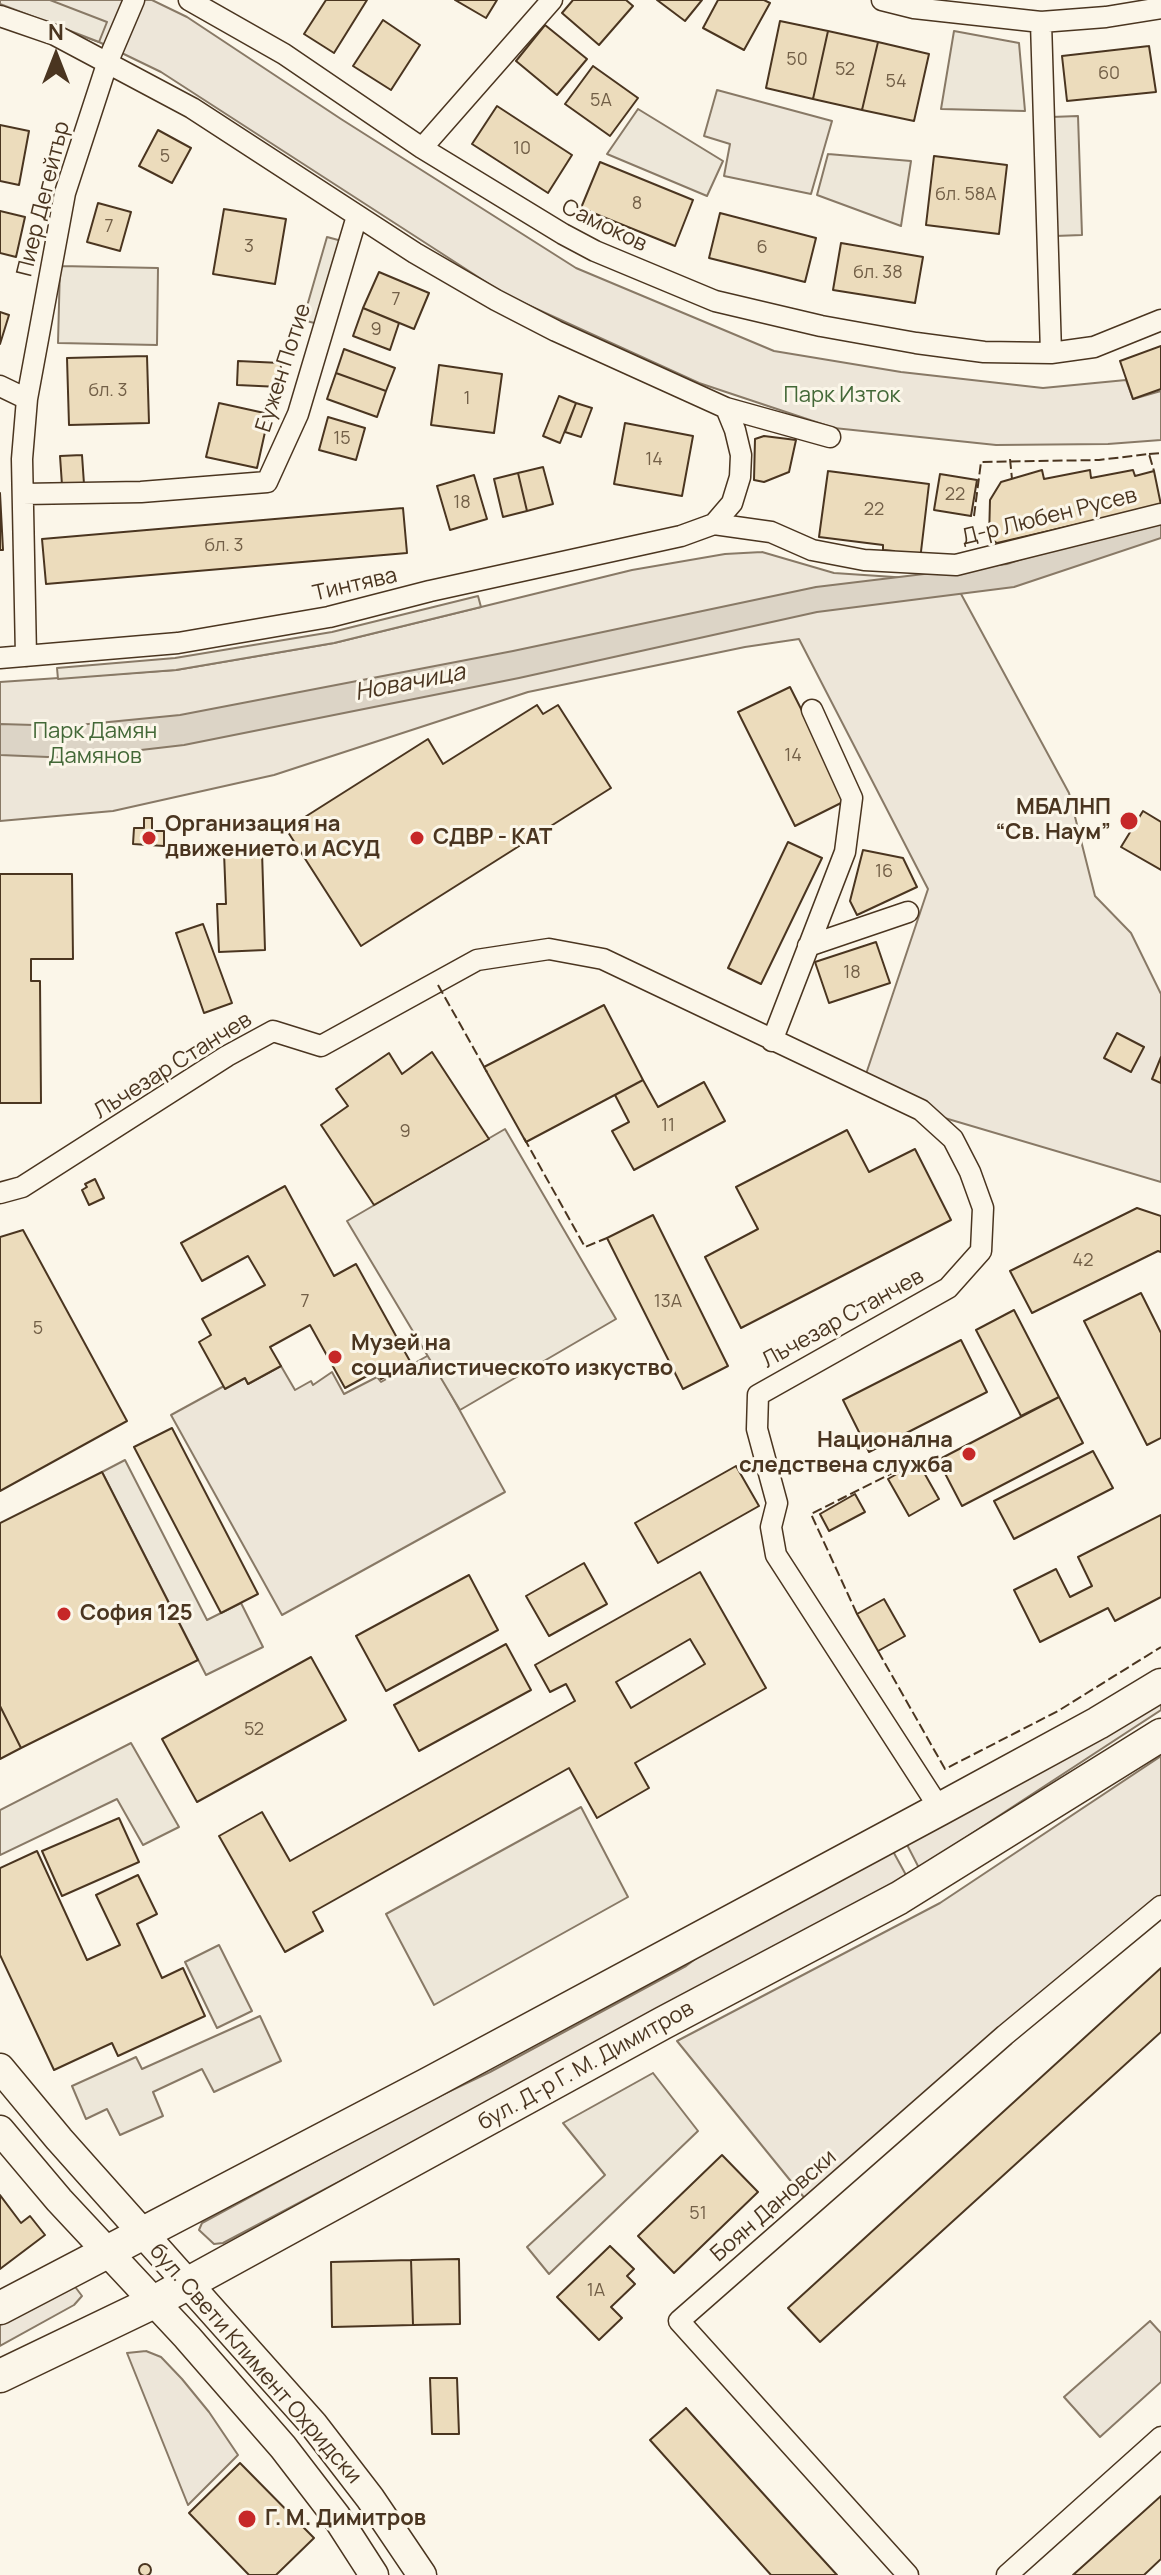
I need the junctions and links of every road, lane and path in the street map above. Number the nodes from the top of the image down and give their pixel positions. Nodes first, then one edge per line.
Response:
1 (134, 0) edge
2 (189, 0) edge
3 (552, 0) edge
4 (882, 0) edge
5 (1161, 8) edge
6 (0, 16) edge
7 (1041, 22) junction
8 (108, 61) junction
9 (422, 148) junction
10 (357, 216) junction
11 (1161, 320) edge
12 (1051, 353) junction
13 (0, 386) edge
14 (27, 399) junction
15 (726, 408) junction
16 (830, 437) dead end
17 (23, 494) junction
18 (1161, 514) edge
19 (714, 524) junction
20 (26, 656) junction
21 (0, 658) edge
22 (812, 710) dead end
23 (908, 912) dead end
24 (808, 946) junction
25 (772, 1041) junction
26 (0, 1193) edge
27 (1161, 1685) edge
28 (1161, 1735) edge
29 (940, 1809) junction
30 (1161, 1906) edge
31 (0, 2068) edge
32 (0, 2130) edge
33 (143, 2233) junction
34 (107, 2251) junction
35 (189, 2283) junction
36 (154, 2302) junction
37 (0, 2308) edge
38 (0, 2376) edge
39 (1161, 2437) edge
40 (374, 2575) edge
41 (422, 2575) edge
42 (908, 2575) edge
43 (1007, 2575) edge

1 - 8 street, Пиер Дегейтър
2 - 9 street, Самоков
3 - 9 street
4 - 7 street
5 - 7 street
6 - 8 street
7 - 12 street
8 - 10 street
8 - 14 street, Пиер Дегейтър
9 - 12 street, Самоков
10 - 15 street
10 - 17 street, Еужен Потие
11 - 12 street
13 - 14 street
14 - 17 street, Пиер Дегейтър
15 - 16 street
15 - 19 street
17 - 20 street, Пиер Дегейтър
18 - 19 street, Д-р Любен Русев
19 - 20 street, Тинтява
20 - 21 street, Тинтява
22 - 24 street
23 - 24 street
24 - 25 street
25 - 26 street, Лъчезар Станчев
25 - 29 street, Лъчезар Станчев
27 - 29 main road
28 - 35 main road, бул. Д-р Г. М. Димитров
29 - 33 main road
30 - 42 street, Боян Дановски
31 - 33 main road, бул. Свети Климент Охридски
32 - 34 main road, бул. Свети Климент Охридски
33 - 34 main road
33 - 35 main road, бул. Свети Климент Охридски
34 - 36 main road, бул. Свети Климент Охридски
34 - 37 main road
35 - 36 main road, бул. Д-р Г. М. Димитров
35 - 41 main road, бул. Свети Климент Охридски
36 - 38 main road, бул. Д-р Г. М. Димитров
36 - 40 main road, бул. Свети Климент Охридски
39 - 43 street

